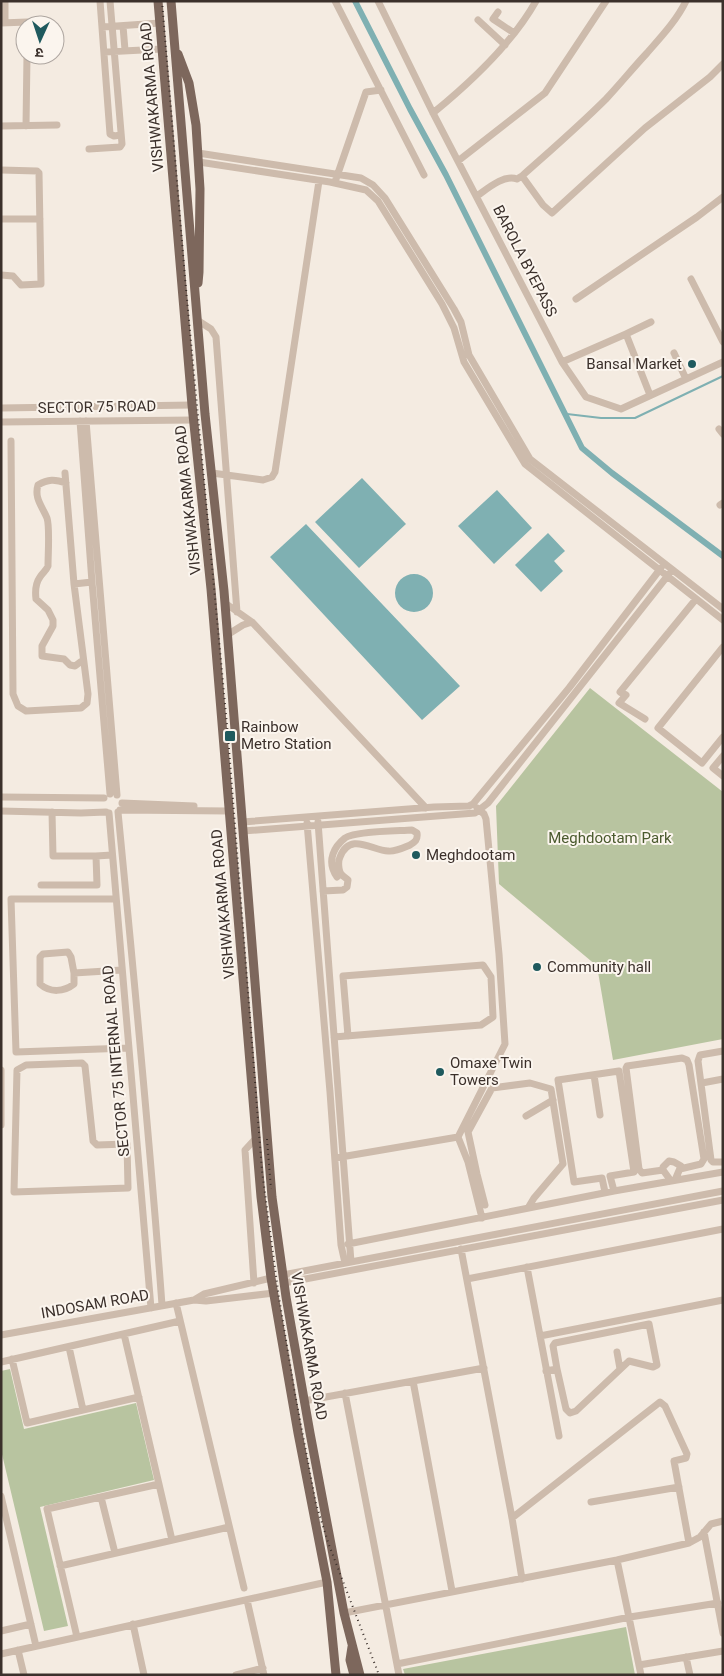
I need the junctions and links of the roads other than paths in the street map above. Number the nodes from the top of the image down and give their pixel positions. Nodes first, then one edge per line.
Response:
1 (5, 1) edge
2 (100, 1) edge
3 (110, 1) edge
4 (158, 1) edge
5 (171, 1) edge
6 (336, 1) edge
7 (378, 1) edge
8 (536, 1) edge
9 (606, 1) edge
10 (686, 1) edge
11 (498, 12) dead end
12 (478, 20) dead end
13 (3, 23) edge
14 (160, 23) junction
15 (113, 26) junction
16 (123, 26) junction
17 (102, 27) junction
18 (514, 33) junction
19 (174, 44) junction
20 (506, 45) junction
21 (162, 48) junction
22 (125, 50) junction
23 (115, 51) junction
24 (104, 52) junction
25 (723, 64) edge
26 (27, 65) edge
27 (381, 90) junction
28 (433, 113) junction
29 (57, 125) dead end
30 (1, 126) edge
31 (26, 126) junction
32 (121, 135) junction
33 (169, 136) junction
34 (182, 136) junction
35 (170, 147) junction
36 (182, 147) junction
37 (89, 149) dead end
38 (199, 158) junction
39 (458, 161) junction
40 (1, 170) edge
41 (338, 175) junction
42 (424, 175) dead end
43 (522, 176) junction
44 (319, 181) junction
45 (335, 184) junction
46 (477, 196) junction
47 (723, 197) edge
48 (1, 219) edge
49 (40, 219) junction
50 (1, 275) edge
51 (691, 279) dead end
52 (576, 299) dead end
53 (195, 300) junction
54 (197, 320) junction
55 (651, 322) dead end
56 (626, 334) junction
57 (723, 342) edge
58 (674, 353) dead end
59 (562, 362) junction
60 (723, 362) edge
61 (686, 379) junction
62 (650, 395) junction
63 (167, 406) junction
64 (192, 406) junction
65 (1, 408) edge
66 (168, 420) junction
67 (193, 420) junction
68 (83, 421) junction
69 (1, 422) edge
70 (11, 441) dead end
71 (65, 473) dead end
72 (212, 473) junction
73 (228, 475) junction
74 (66, 483) junction
75 (664, 564) junction
76 (235, 568) junction
77 (221, 569) junction
78 (660, 570) junction
79 (672, 570) junction
80 (667, 576) junction
81 (92, 582) junction
82 (74, 584) junction
83 (696, 599) junction
84 (224, 603) junction
85 (723, 609) edge
86 (237, 612) junction
87 (723, 620) edge
88 (252, 622) junction
89 (227, 635) junction
90 (723, 647) edge
91 (83, 660) junction
92 (645, 719) dead end
93 (723, 736) edge
94 (723, 756) edge
95 (723, 776) edge
96 (110, 795) junction
97 (1, 797) edge
98 (473, 804) junction
99 (120, 808) junction
100 (228, 808) junction
101 (426, 808) junction
102 (480, 810) junction
103 (1, 811) edge
104 (52, 812) junction
105 (107, 812) junction
106 (318, 816) junction
107 (307, 817) junction
108 (318, 825) junction
109 (308, 826) junction
110 (242, 827) junction
111 (374, 833) junction
112 (374, 847) junction
113 (96, 856) junction
114 (112, 856) junction
115 (338, 877) junction
116 (322, 880) junction
117 (41, 885) dead end
118 (338, 890) junction
119 (323, 891) junction
120 (116, 899) junction
121 (320, 966) junction
122 (329, 966) junction
123 (122, 970) junction
124 (74, 973) junction
125 (256, 995) junction
126 (244, 997) junction
127 (258, 1018) junction
128 (247, 1021) junction
129 (348, 1036) junction
130 (334, 1037) junction
131 (128, 1048) junction
132 (723, 1051) edge
133 (1, 1070) edge
134 (594, 1075) junction
135 (723, 1079) edge
136 (702, 1083) junction
137 (553, 1100) junction
138 (600, 1115) dead end
139 (526, 1116) dead end
140 (1, 1125) edge
141 (458, 1136) junction
142 (256, 1138) junction
143 (137, 1143) junction
144 (126, 1144) junction
145 (343, 1156) junction
146 (335, 1158) junction
147 (723, 1162) edge
148 (680, 1169) junction
149 (663, 1170) junction
150 (723, 1172) edge
151 (610, 1176) junction
152 (602, 1178) junction
153 (673, 1180) junction
154 (614, 1191) junction
155 (723, 1191) edge
156 (605, 1192) junction
157 (723, 1200) edge
158 (485, 1205) dead end
159 (528, 1208) junction
160 (482, 1218) junction
161 (723, 1229) edge
162 (350, 1243) junction
163 (341, 1245) junction
164 (461, 1249) junction
165 (348, 1263) junction
166 (527, 1267) junction
167 (271, 1278) junction
168 (283, 1279) junction
169 (467, 1279) junction
170 (254, 1282) junction
171 (274, 1293) junction
172 (194, 1300) junction
173 (723, 1300) edge
174 (176, 1303) junction
175 (162, 1306) junction
176 (151, 1308) junction
177 (646, 1315) junction
178 (180, 1322) junction
179 (648, 1324) junction
180 (1, 1334) edge
181 (124, 1334) junction
182 (540, 1336) junction
183 (69, 1347) junction
184 (617, 1352) dead end
185 (12, 1359) junction
186 (1, 1362) edge
187 (484, 1368) junction
188 (557, 1369) junction
189 (620, 1369) junction
190 (546, 1371) junction
191 (559, 1378) junction
192 (548, 1380) junction
193 (413, 1381) junction
194 (345, 1394) junction
195 (139, 1397) junction
196 (304, 1401) junction
197 (83, 1410) junction
198 (559, 1436) dead end
199 (159, 1484) junction
200 (678, 1487) junction
201 (1, 1496) edge
202 (101, 1497) junction
203 (591, 1502) dead end
204 (512, 1518) junction
205 (723, 1521) edge
206 (229, 1527) junction
207 (704, 1532) junction
208 (172, 1540) junction
209 (689, 1543) junction
210 (115, 1553) junction
211 (618, 1560) junction
212 (60, 1566) junction
213 (522, 1579) junction
214 (327, 1582) junction
215 (244, 1588) dead end
216 (452, 1591) junction
217 (247, 1600) junction
218 (718, 1603) junction
219 (385, 1604) junction
220 (344, 1613) junction
221 (630, 1617) junction
222 (31, 1624) junction
223 (133, 1624) junction
224 (1, 1631) edge
225 (723, 1632) edge
226 (77, 1637) junction
227 (352, 1644) junction
228 (36, 1646) junction
229 (18, 1650) junction
230 (334, 1650) junction
231 (723, 1651) edge
232 (1, 1654) edge
233 (686, 1657) junction
234 (397, 1664) junction
235 (639, 1665) junction
236 (264, 1672) edge
237 (24, 1675) edge
238 (144, 1675) edge
239 (236, 1675) edge
240 (336, 1675) edge
241 (342, 1675) edge
242 (354, 1675) edge
243 (360, 1675) edge
244 (399, 1675) edge
245 (641, 1675) edge
246 (690, 1675) edge

1 - 13 street
2 - 17 street
3 - 15 street
4 - 14 main road, VISHWAKARMA ROAD
5 - 19 main road, VISHWAKARMA ROAD
6 - 27 street
7 - 28 street, BAROLA BYEPASS
8 - 18 street
9 - 39 street
10 - 43 street
11 - 18 street
12 - 20 street
14 - 16 street
14 - 21 main road, VISHWAKARMA ROAD
15 - 16 street
15 - 17 street
15 - 23 street
16 - 22 street
17 - 24 street
18 - 20 street
19 - 34 main road, VISHWAKARMA ROAD
19 - 38 main road
20 - 28 street
21 - 22 street
21 - 33 main road, VISHWAKARMA ROAD
22 - 23 street
23 - 24 street
23 - 32 street
24 - 32 street
25 - 43 street
26 - 31 street
27 - 41 street
27 - 42 street
28 - 39 street, BAROLA BYEPASS
29 - 31 street
30 - 31 street
32 - 37 street
33 - 34 main road
33 - 35 main road, VISHWAKARMA ROAD
34 - 36 main road, VISHWAKARMA ROAD
35 - 36 main road
35 - 64 main road, VISHWAKARMA ROAD
36 - 53 main road, VISHWAKARMA ROAD
38 - 41 street
38 - 44 street
38 - 53 main road
39 - 46 street, BAROLA BYEPASS
40 - 49 street
41 - 45 street
41 - 75 street
43 - 46 street
44 - 45 street
44 - 73 street
45 - 78 street
46 - 59 street, BAROLA BYEPASS
47 - 52 street
48 - 49 street
49 - 50 street
51 - 57 street
53 - 54 main road, VISHWAKARMA ROAD
54 - 72 main road, VISHWAKARMA ROAD
54 - 73 street
55 - 56 street
56 - 59 street
56 - 62 street
58 - 61 street
59 - 62 street, BAROLA BYEPASS
60 - 61 street, BAROLA BYEPASS
61 - 62 street, BAROLA BYEPASS
63 - 64 street, SECTOR 75 ROAD
63 - 65 street, SECTOR 75 ROAD
63 - 66 street
64 - 67 main road, VISHWAKARMA ROAD
66 - 67 street, SECTOR 75 ROAD
66 - 68 street, SECTOR 75 ROAD
67 - 100 main road, VISHWAKARMA ROAD
68 - 69 street, SECTOR 75 ROAD
68 - 81 street
68 - 96 street
70 - 91 street
71 - 74 street
72 - 73 street
72 - 77 main road, VISHWAKARMA ROAD
73 - 76 street
74 - 82 street
74 - 91 street
75 - 78 street
75 - 79 street
76 - 77 street
76 - 86 street
77 - 84 main road, VISHWAKARMA ROAD
78 - 80 street
78 - 98 street
79 - 80 street
79 - 85 street
80 - 83 street
80 - 102 street
81 - 82 street
81 - 96 street
82 - 91 street
83 - 87 street
83 - 92 street
84 - 86 street
84 - 89 main road, VISHWAKARMA ROAD
86 - 88 street
88 - 89 street
88 - 101 street
89 - 110 main road, VISHWAKARMA ROAD
90 - 93 street
94 - 95 street
96 - 97 street
96 - 99 street
96 - 105 street, SECTOR 75 INTERNAL ROAD
98 - 101 street
98 - 102 street
99 - 100 street
99 - 105 street
99 - 175 street, SECTOR 75 INTERNAL ROAD
100 - 126 main road, VISHWAKARMA ROAD
101 - 106 street
102 - 108 street
102 - 141 street
103 - 104 street
104 - 105 street
104 - 113 street
105 - 114 street, SECTOR 75 INTERNAL ROAD
106 - 107 street
106 - 108 street
107 - 109 street
107 - 110 street
108 - 109 street
108 - 116 street
109 - 110 street
109 - 121 street
110 - 125 main road, VISHWAKARMA ROAD
111 - 112 street
111 - 112 street
111 - 115 street
112 - 115 street
113 - 114 street
113 - 117 street
114 - 120 street, SECTOR 75 INTERNAL ROAD
115 - 116 street
115 - 118 street
115 - 118 street
116 - 119 street
118 - 119 street
119 - 122 street
120 - 123 street, SECTOR 75 INTERNAL ROAD
120 - 131 street
121 - 122 street
121 - 146 street
122 - 130 street
123 - 124 street
123 - 131 street, SECTOR 75 INTERNAL ROAD
124 - 124 street
125 - 126 main road, VISHWAKARMA ROAD
125 - 127 main road, VISHWAKARMA ROAD
126 - 128 main road, VISHWAKARMA ROAD
127 - 128 main road
127 - 168 main road, VISHWAKARMA ROAD
128 - 142 main road, VISHWAKARMA ROAD
129 - 129 street
129 - 130 street
130 - 145 street
131 - 143 street, SECTOR 75 INTERNAL ROAD
132 - 136 street
133 - 140 street
134 - 138 street
134 - 151 street
134 - 152 street
135 - 136 street
136 - 147 street
137 - 139 street
137 - 158 street
137 - 159 street
141 - 145 street
141 - 160 street
142 - 167 main road, VISHWAKARMA ROAD
142 - 170 street
143 - 144 street
143 - 176 street, SECTOR 75 INTERNAL ROAD
144 - 144 street
145 - 146 street
145 - 162 street
146 - 163 street
148 - 149 street
148 - 149 street
148 - 153 street
149 - 153 street
150 - 153 street
151 - 152 street
151 - 154 street
152 - 156 street
153 - 154 street
154 - 156 street
155 - 165 street
156 - 159 street
157 - 164 street
159 - 160 street
160 - 162 street
161 - 166 street
162 - 163 street
162 - 165 street
163 - 165 street
164 - 168 street
164 - 169 street
165 - 168 street
166 - 169 street
166 - 182 street
167 - 170 street, INDOSAM ROAD
167 - 171 main road, VISHWAKARMA ROAD
168 - 196 main road, VISHWAKARMA ROAD
169 - 187 street
170 - 172 street, INDOSAM ROAD
171 - 172 street, INDOSAM ROAD
171 - 214 main road, VISHWAKARMA ROAD
172 - 174 street, INDOSAM ROAD
173 - 177 street
174 - 175 street, INDOSAM ROAD
174 - 178 street
175 - 176 street, INDOSAM ROAD
176 - 180 street, INDOSAM ROAD
177 - 179 street
177 - 182 street
178 - 181 street
178 - 206 street
179 - 188 street
179 - 189 street
181 - 183 street
181 - 195 street
182 - 190 street
183 - 185 street
183 - 197 street
184 - 189 street
185 - 186 street
185 - 197 street
187 - 193 street
187 - 204 street
188 - 190 street
188 - 191 street
189 - 191 street
190 - 192 street
191 - 192 street
192 - 198 street
193 - 194 street
193 - 216 street
194 - 196 street
194 - 219 street
195 - 197 street
195 - 199 street
196 - 220 main road, VISHWAKARMA ROAD
199 - 202 street
199 - 208 street
200 - 203 street
200 - 204 street
200 - 209 street
201 - 222 street
202 - 210 street
202 - 212 street
204 - 213 street
205 - 207 street
206 - 208 street
206 - 215 street
207 - 209 street
207 - 218 street
208 - 210 street
209 - 211 street
210 - 212 street
211 - 213 street
211 - 221 street
212 - 226 street
213 - 216 street
214 - 217 street
214 - 230 main road, VISHWAKARMA ROAD
216 - 219 street
217 - 223 street
217 - 236 street
218 - 221 street
218 - 225 street
219 - 220 street
219 - 234 street
220 - 227 main road, VISHWAKARMA ROAD
221 - 234 street
221 - 235 street
222 - 224 street
222 - 228 street
223 - 226 street
223 - 238 street
226 - 228 street
227 - 242 main road
227 - 243 main road, VISHWAKARMA ROAD
228 - 229 street
229 - 232 street
229 - 237 street
230 - 240 main road, VISHWAKARMA ROAD
230 - 241 main road
231 - 233 street
233 - 235 street
233 - 246 street
234 - 244 street
235 - 245 street
236 - 239 street

